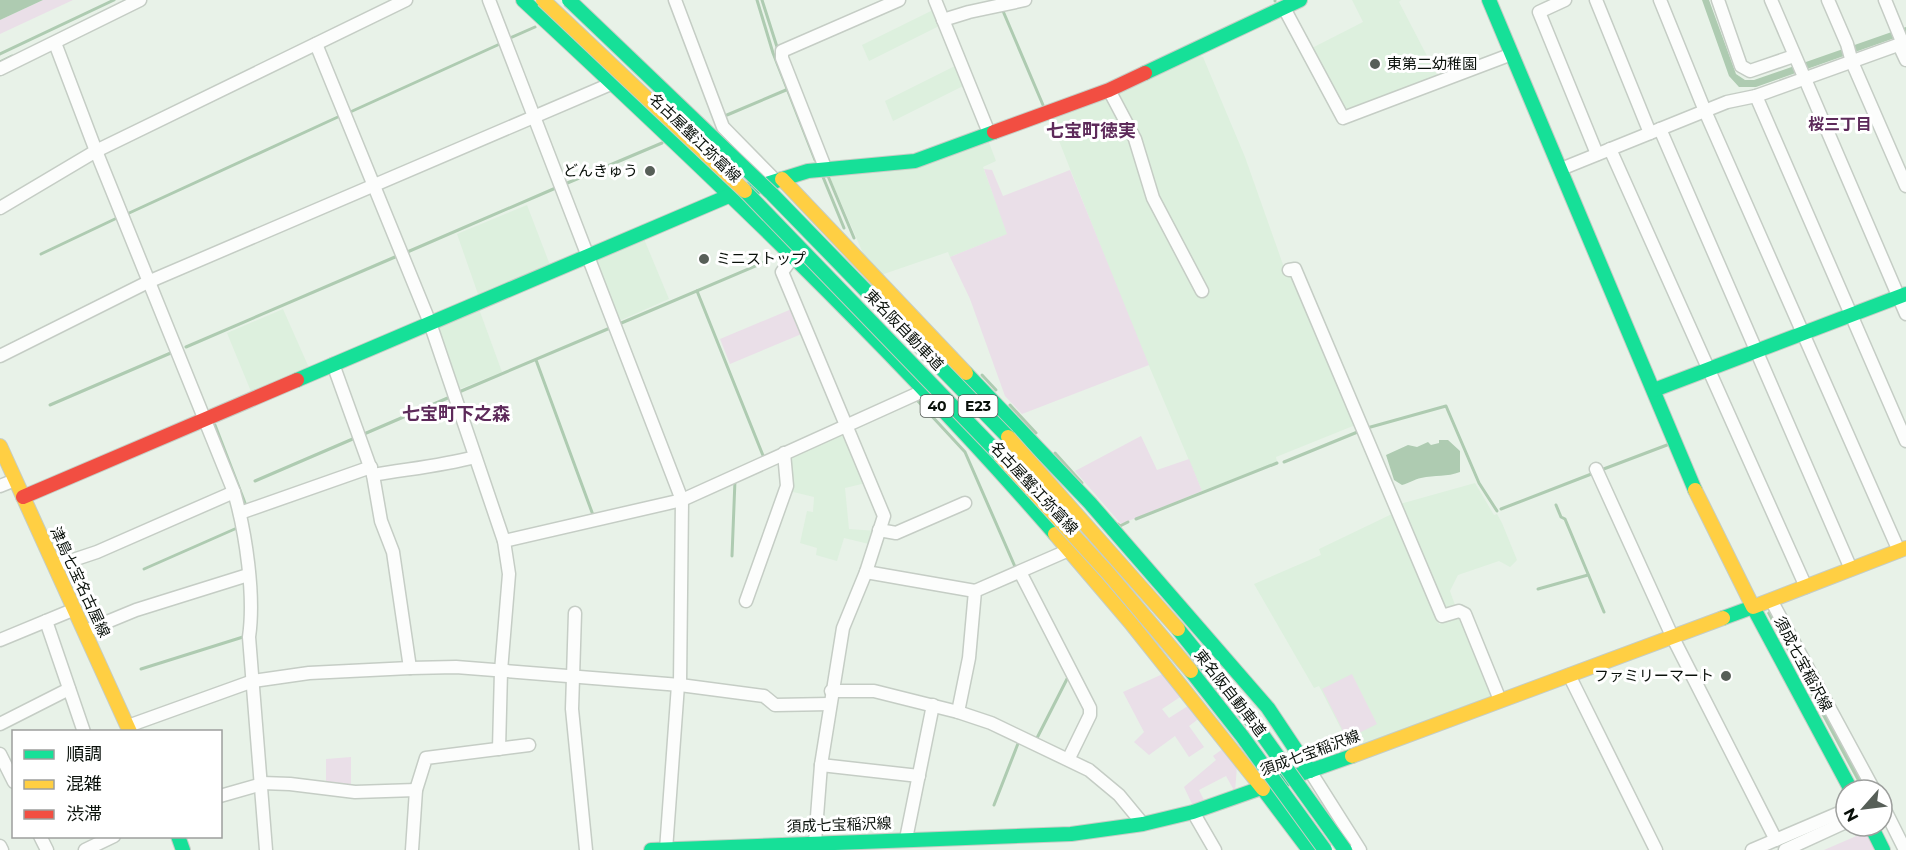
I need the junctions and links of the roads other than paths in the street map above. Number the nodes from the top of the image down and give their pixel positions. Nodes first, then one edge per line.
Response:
1 (140, 0) edge
2 (406, 0) edge
3 (489, 0) edge
4 (524, 0) edge
5 (543, 0) edge
6 (569, 0) edge
7 (675, 0) edge
8 (899, 0) edge
9 (935, 0) edge
10 (1025, 0) edge
11 (1299, 0) edge
12 (1489, 0) edge
13 (1565, 0) edge
14 (1596, 0) edge
15 (1660, 0) edge
16 (1718, 0) edge
17 (1772, 0) edge
18 (1828, 0) edge
19 (1885, 0) edge
20 (999, 3) edge
21 (1275, 7) edge
22 (943, 20) junction
23 (1901, 40) edge
24 (55, 43) junction
25 (315, 44) junction
26 (1512, 54) junction
27 (1796, 59) junction
28 (1851, 60) junction
29 (1906, 60) edge
30 (0, 69) edge
31 (1803, 76) junction
32 (613, 83) junction
33 (1108, 90) junction
34 (1756, 96) junction
35 (1705, 111) junction
36 (534, 117) junction
37 (1655, 131) junction
38 (989, 134) junction
39 (1610, 149) junction
40 (96, 151) junction
41 (1597, 154) junction
42 (1561, 169) junction
43 (826, 170) junction
44 (779, 180) junction
45 (373, 186) junction
46 (1906, 186) edge
47 (730, 195) junction
48 (0, 208) edge
49 (588, 255) junction
50 (793, 257) junction
51 (1288, 270) dead end
52 (148, 282) junction
53 (1202, 291) dead end
54 (1902, 295) edge
55 (1906, 314) edge
56 (1851, 315) junction
57 (430, 323) junction
58 (1803, 333) junction
59 (1755, 351) junction
60 (0, 356) edge
61 (333, 364) junction
62 (1708, 369) junction
63 (1654, 390) junction
64 (923, 391) junction
65 (205, 420) junction
66 (848, 424) junction
67 (1906, 441) edge
68 (0, 446) edge
69 (784, 453) junction
70 (475, 457) junction
71 (1596, 469) dead end
72 (372, 471) junction
73 (15, 480) junction
74 (0, 486) edge
75 (234, 492) junction
76 (23, 497) junction
77 (682, 500) junction
78 (965, 503) dead end
79 (240, 513) junction
80 (879, 530) junction
81 (504, 541) junction
82 (1902, 549) edge
83 (1068, 550) junction
84 (55, 566) junction
85 (1851, 569) junction
86 (866, 572) junction
87 (1020, 572) junction
88 (248, 575) junction
89 (1806, 586) junction
90 (975, 591) junction
91 (1771, 600) junction
92 (746, 601) dead end
93 (1754, 607) junction
94 (75, 609) junction
95 (575, 613) dead end
96 (46, 621) junction
97 (85, 631) junction
98 (1672, 636) junction
99 (0, 640) edge
100 (410, 668) junction
101 (501, 671) junction
102 (1569, 675) junction
103 (573, 677) junction
104 (253, 681) junction
105 (679, 685) junction
106 (69, 689) junction
107 (831, 691) junction
108 (1500, 700) junction
109 (830, 704) junction
110 (933, 705) junction
111 (958, 712) junction
112 (0, 724) edge
113 (126, 729) edge
114 (83, 730) edge
115 (529, 745) dead end
116 (499, 749) junction
117 (0, 754) edge
118 (1069, 758) junction
119 (820, 765) junction
120 (1310, 771) junction
121 (919, 776) junction
122 (12, 778) edge
123 (1845, 778) edge
124 (1867, 778) edge
125 (262, 784) junction
126 (1264, 787) junction
127 (416, 790) junction
128 (222, 795) edge
129 (1193, 812) junction
130 (1834, 815) edge
131 (1143, 824) junction
132 (1834, 828) edge
133 (1894, 828) edge
134 (112, 838) edge
135 (906, 839) junction
136 (1776, 840) junction
137 (815, 842) junction
138 (784, 847) edge
139 (85, 850) edge
140 (266, 850) edge
141 (412, 850) edge
142 (586, 850) edge
143 (651, 850) edge
144 (666, 850) edge
145 (1215, 850) edge
146 (1309, 850) edge
147 (1325, 850) edge
148 (1345, 850) edge
149 (1360, 850) edge
150 (1656, 850) edge
151 (1752, 850) edge
152 (1785, 850) edge
153 (1905, 850) edge

1 - 24 street
2 - 25 street
3 - 36 street
4 - 32 main road, 名古屋蟹江弥富線 / 40
5 - 147 main road, 東名阪自動車道 / E23, bridge
6 - 148 main road, 東名阪自動車道 / E23, bridge
7 - 44 street
8 - 43 street
9 - 22 street
10 - 20 street
11 - 21 main road
12 - 26 main road
13 - 41 street
14 - 37 street
15 - 35 street
16 - 27 street
17 - 27 street
18 - 28 street
19 - 23 street
20 - 22 street
21 - 26 street
21 - 33 main road
22 - 38 street
23 - 28 street
23 - 29 street
24 - 30 street
24 - 40 street
25 - 40 street
25 - 45 street
26 - 42 main road
27 - 31 street
28 - 31 street
28 - 46 street
31 - 34 street
31 - 54 street
32 - 36 street
32 - 47 main road, 名古屋蟹江弥富線 / 40
33 - 38 main road
33 - 53 street
34 - 35 street
34 - 56 street
35 - 37 street
35 - 58 street
36 - 45 street
36 - 49 street
37 - 39 street
37 - 59 street
38 - 43 main road
39 - 41 street
39 - 62 street
40 - 48 street
40 - 52 street
41 - 42 street
42 - 63 main road
43 - 44 main road
44 - 47 main road
44 - 120 main road
45 - 52 street
45 - 57 street
47 - 49 main road
47 - 50 main road, 名古屋蟹江弥富線 / 40
49 - 57 main road
49 - 77 street
50 - 64 main road, 名古屋蟹江弥富線 / 40
50 - 66 street
51 - 108 street
52 - 60 street
52 - 65 street
54 - 55 street
54 - 56 main road
56 - 58 main road
56 - 67 street
57 - 61 main road
57 - 70 street
58 - 59 main road
58 - 82 street
59 - 62 main road
59 - 85 street
61 - 65 main road
61 - 72 street
62 - 63 main road
62 - 89 street
63 - 93 main road
64 - 66 street
64 - 83 main road, 名古屋蟹江弥富線 / 40
65 - 75 street
65 - 76 main road
66 - 69 street
66 - 80 street
68 - 73 main road, 津島七宝名古屋線
69 - 77 street
69 - 92 street
70 - 72 street
70 - 81 street
71 - 98 street
72 - 79 street
72 - 100 street
73 - 74 street
73 - 76 main road, 津島七宝名古屋線
75 - 79 street
75 - 84 street
76 - 84 main road, 津島七宝名古屋線
77 - 81 street
77 - 105 street
78 - 80 street
79 - 88 street
80 - 86 street
81 - 101 street
82 - 85 main road
83 - 87 street
83 - 126 main road, 名古屋蟹江弥富線 / 40
84 - 94 main road, 津島七宝名古屋線
85 - 89 main road
86 - 90 street
86 - 107 street
87 - 90 street
87 - 118 street
88 - 97 street
88 - 104 street
89 - 91 main road
90 - 111 street
91 - 93 main road
91 - 124 street
93 - 98 main road, 須成七宝稲沢線
93 - 123 main road, 須成七宝稲沢線
94 - 96 street
94 - 97 main road, 津島七宝名古屋線
95 - 103 street
96 - 99 street
96 - 106 street
97 - 113 main road, 津島七宝名古屋線
98 - 102 main road, 須成七宝稲沢線
98 - 136 street
100 - 101 street
100 - 104 street
101 - 103 street
101 - 116 street
102 - 108 main road, 須成七宝稲沢線
102 - 150 street
103 - 105 street
103 - 142 street
104 - 113 street
104 - 125 street
105 - 109 street
105 - 144 street
106 - 112 street
106 - 114 street
107 - 109 street
107 - 110 street
108 - 120 main road, 須成七宝稲沢線
109 - 119 street
110 - 111 street
110 - 121 street
111 - 118 street
115 - 116 street
116 - 127 street
117 - 122 street
118 - 131 street
119 - 121 street
119 - 137 street
120 - 126 main road, 須成七宝稲沢線
120 - 149 street
121 - 135 street
125 - 127 street
125 - 128 street
125 - 140 street
126 - 129 main road, 須成七宝稲沢線
126 - 146 main road, 名古屋蟹江弥富線 / 40
127 - 141 street
129 - 131 main road, 須成七宝稲沢線
129 - 145 street
130 - 136 street
131 - 135 main road, 須成七宝稲沢線
132 - 152 street
133 - 153 street
134 - 139 street
135 - 137 main road, 須成七宝稲沢線
136 - 151 street
137 - 138 main road, 須成七宝稲沢線
138 - 144 main road, 須成七宝稲沢線
143 - 144 main road, 須成七宝稲沢線

